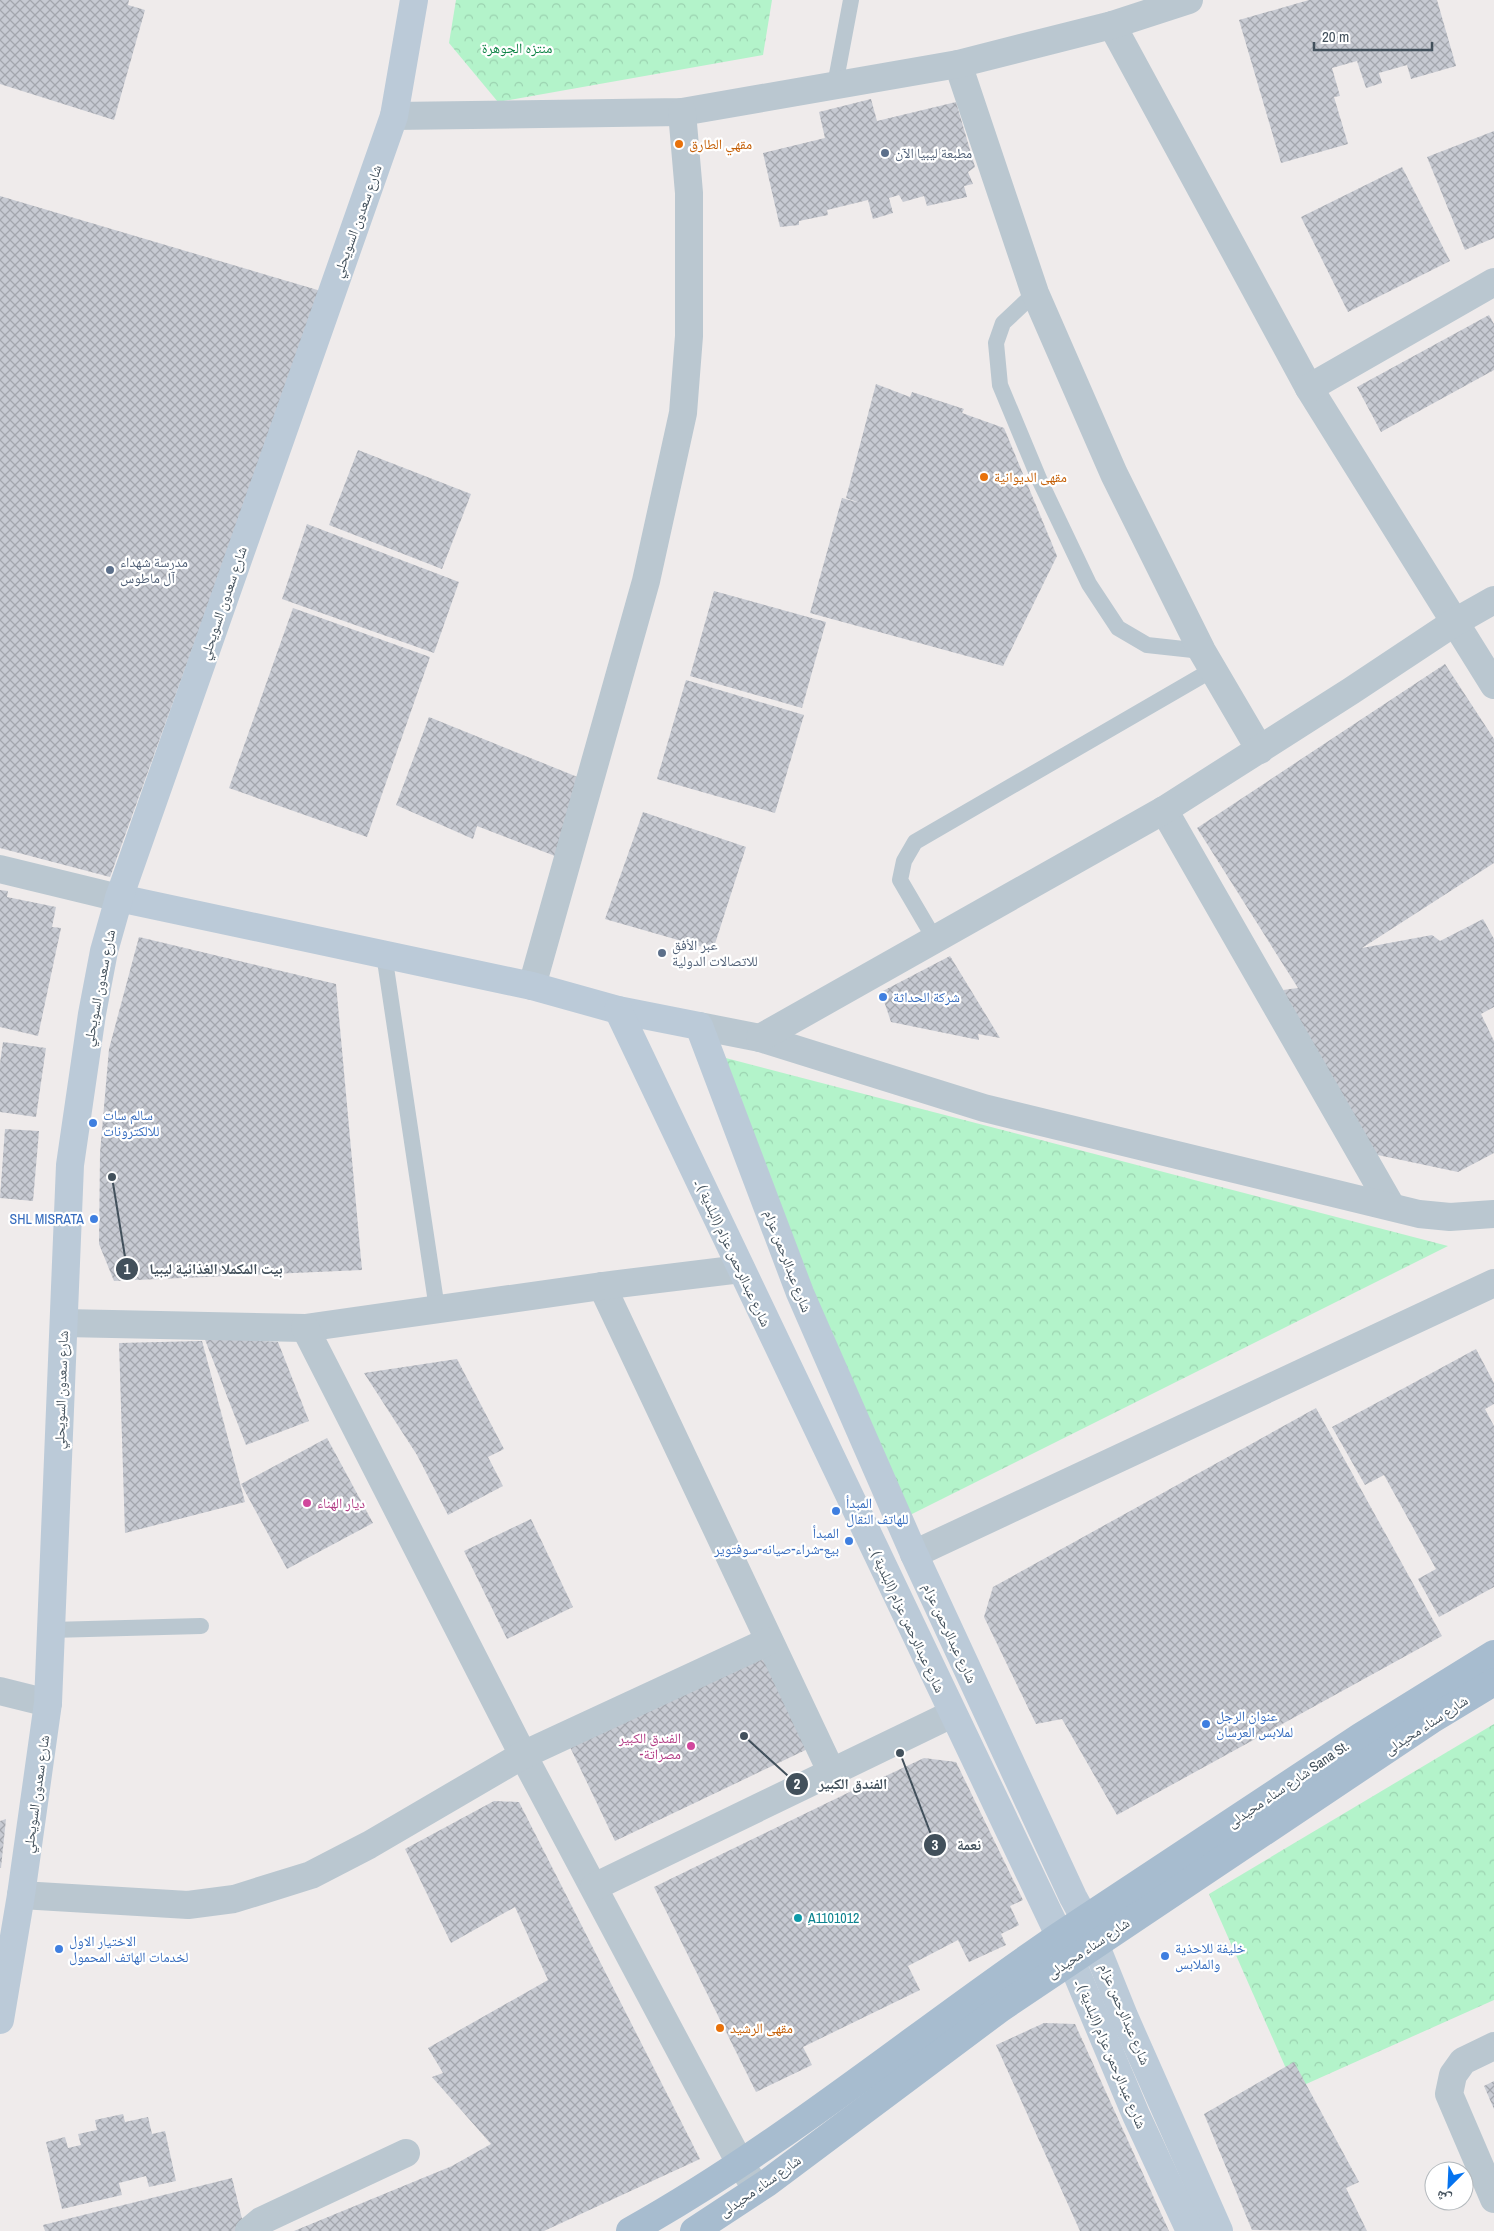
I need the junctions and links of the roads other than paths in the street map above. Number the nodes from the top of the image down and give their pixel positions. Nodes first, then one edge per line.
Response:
1 (414, 0) edge
2 (851, 0) edge
3 (1189, 0) edge
4 (1112, 25) junction
5 (958, 64) junction
6 (835, 85) junction
7 (682, 112) junction
8 (394, 116) junction
9 (1494, 282) edge
10 (1035, 293) junction
11 (1309, 388) junction
12 (1494, 600) edge
13 (1455, 622) junction
14 (1207, 661) junction
15 (1494, 685) edge
16 (1260, 750) junction
17 (1164, 810) junction
18 (0, 869) edge
19 (119, 898) junction
20 (934, 938) junction
21 (384, 954) junction
22 (532, 986) junction
23 (618, 1010) junction
24 (699, 1026) junction
25 (760, 1038) junction
26 (1392, 1206) junction
27 (1494, 1214) edge
28 (741, 1269) junction
29 (1494, 1283) edge
30 (602, 1286) junction
31 (437, 1309) junction
32 (64, 1323) junction
33 (305, 1328) junction
34 (914, 1554) junction
35 (201, 1626) dead end
36 (51, 1630) junction
37 (769, 1640) junction
38 (1494, 1654) edge
39 (1494, 1682) edge
40 (0, 1690) edge
41 (48, 1704) junction
42 (952, 1714) junction
43 (523, 1755) junction
44 (832, 1771) junction
45 (594, 1887) junction
46 (21, 1895) junction
47 (1090, 1932) junction
48 (1059, 1936) junction
49 (1071, 1960) junction
50 (0, 2020) edge
51 (1494, 2046) edge
52 (406, 2153) dead end
53 (741, 2164) junction
54 (757, 2189) junction
55 (1494, 2199) edge
56 (249, 2231) edge
57 (630, 2231) edge
58 (694, 2231) edge
59 (1190, 2231) edge
60 (1219, 2231) edge

1 - 8 main road, شارع سعدون السويحلي
2 - 6 lane
3 - 4 street
4 - 5 street
4 - 11 street
5 - 6 street
5 - 10 street
6 - 7 street
7 - 8 street
7 - 22 street
8 - 19 main road, شارع سعدون السويحلي
9 - 11 street
10 - 14 street
10 - 14 lane
11 - 13 street
12 - 13 street
13 - 15 street
13 - 16 street
14 - 16 street
14 - 20 lane
16 - 17 street
17 - 20 street
17 - 26 street
18 - 19 street
19 - 21 main road
19 - 32 main road, شارع سعدون السويحلي
20 - 25 street
21 - 22 main road
21 - 31 lane
22 - 23 main road
23 - 24 main road
23 - 28 main road, شارع عبدالرحمن عزام (البلدية ) ـ
24 - 25 street
24 - 34 main road, شارع عبدالرحمن عزام
25 - 26 street
26 - 27 street
28 - 30 street
28 - 42 main road, شارع عبدالرحمن عزام (البلدية ) ـ
29 - 34 street
30 - 31 street
30 - 37 street
31 - 33 street
32 - 33 street
32 - 36 main road, شارع سعدون السويحلي
33 - 43 street
34 - 47 main road, شارع عبدالرحمن عزام
35 - 36 lane
36 - 41 main road, شارع سعدون السويحلي
37 - 43 street
37 - 44 street
38 - 47 main road, شارع سناء محيدلى Sana St.
39 - 47 main road, شارع سناء محيدلى
40 - 41 street
41 - 46 main road, شارع سعدون السويحلي
42 - 44 street
42 - 48 main road, شارع عبدالرحمن عزام (البلدية ) ـ
43 - 45 street
43 - 46 street
44 - 45 street
45 - 53 street
46 - 50 main road, شارع سعدون السويحلي
47 - 48 main road, شارع سناء محيدلى
47 - 49 main road, شارع سناء محيدلى
47 - 60 main road, شارع عبدالرحمن عزام
48 - 49 main road, شارع عبدالرحمن عزام (البلدية ) ـ
48 - 53 main road, شارع سناء محيدلى
49 - 54 main road, شارع سناء محيدلى
49 - 59 main road, شارع عبدالرحمن عزام (البلدية ) ـ
51 - 55 street
52 - 56 street
53 - 54 street
53 - 57 main road, شارع سناء محيدلى
54 - 58 main road, شارع سناء محيدلى

